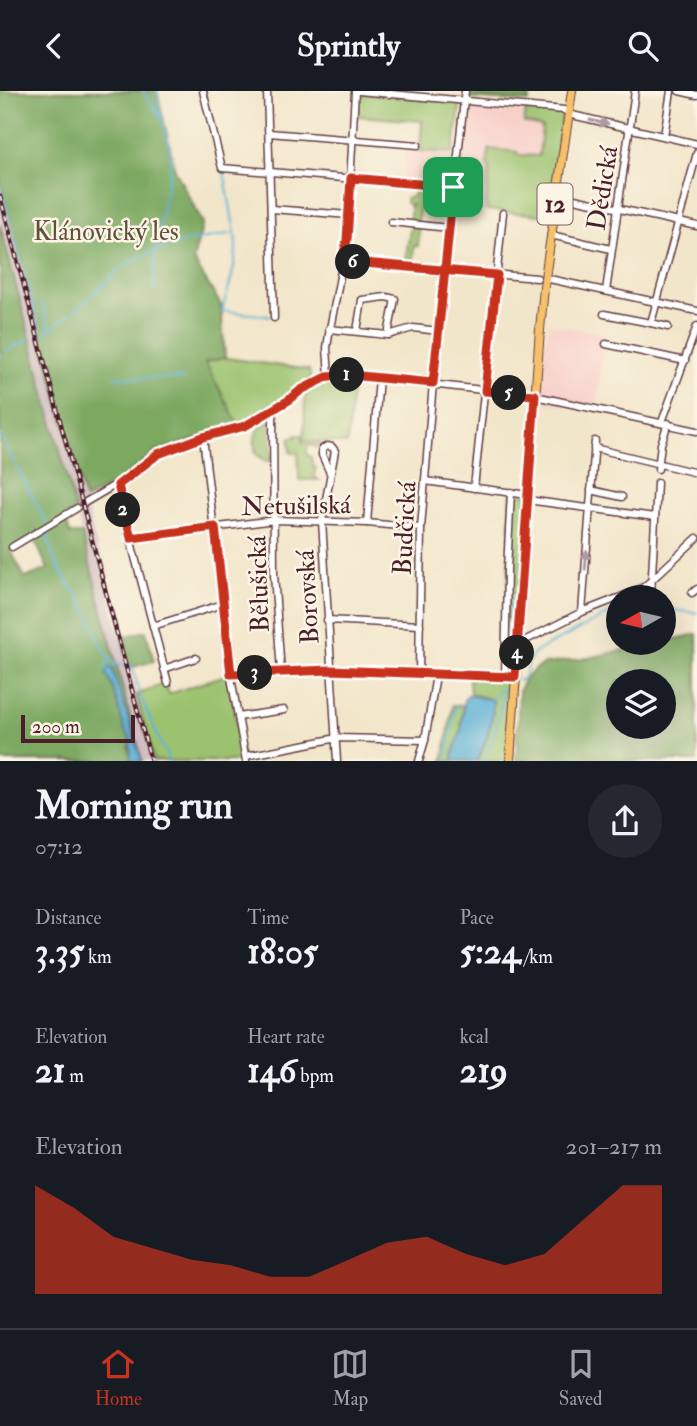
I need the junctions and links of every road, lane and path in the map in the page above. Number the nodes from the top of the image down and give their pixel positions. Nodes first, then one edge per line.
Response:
1 (204, 91) edge
2 (267, 91) edge
3 (357, 91) edge
4 (465, 91) edge
5 (572, 91) edge
6 (635, 91) edge
7 (671, 91) edge
8 (679, 91) edge
9 (697, 95) edge
10 (464, 99) junction
11 (568, 113) junction
12 (629, 129) junction
13 (269, 133) junction
14 (663, 136) junction
15 (353, 140) junction
16 (697, 144) edge
17 (418, 145) dead end
18 (697, 153) edge
19 (271, 172) junction
20 (351, 178) junction
21 (453, 187) junction
22 (556, 195) junction
23 (272, 209) junction
24 (618, 209) junction
25 (503, 213) dead end
26 (349, 215) junction
27 (391, 222) dead end
28 (678, 222) junction
29 (697, 226) edge
30 (449, 228) junction
31 (551, 236) junction
32 (611, 249) junction
33 (342, 261) junction
34 (445, 271) junction
35 (497, 275) junction
36 (541, 278) junction
37 (606, 291) junction
38 (657, 302) junction
39 (697, 311) edge
40 (604, 314) dead end
41 (274, 319) dead end
42 (652, 323) junction
43 (697, 326) edge
44 (668, 327) dead end
45 (329, 329) junction
46 (357, 331) junction
47 (439, 331) junction
48 (388, 335) junction
49 (606, 344) dead end
50 (685, 361) junction
51 (329, 376) junction
52 (379, 378) junction
53 (433, 383) junction
54 (485, 391) junction
55 (535, 395) junction
56 (272, 410) junction
57 (665, 423) junction
58 (697, 431) edge
59 (203, 437) junction
60 (659, 466) junction
61 (330, 473) dead end
62 (697, 473) edge
63 (425, 481) junction
64 (120, 482) junction
65 (657, 483) dead end
66 (474, 488) junction
67 (591, 490) junction
68 (511, 492) junction
69 (527, 497) junction
70 (622, 497) dead end
71 (84, 503) dead end
72 (77, 508) dead end
73 (590, 508) junction
74 (655, 517) junction
75 (275, 520) junction
76 (322, 521) junction
77 (367, 523) junction
78 (215, 527) junction
79 (421, 528) junction
80 (131, 538) junction
81 (696, 542) edge
82 (12, 547) dead end
83 (652, 580) junction
84 (646, 585) edge
85 (652, 585) edge
86 (606, 602) edge
87 (223, 604) junction
88 (582, 612) junction
89 (327, 619) junction
90 (420, 625) junction
91 (153, 627) junction
92 (517, 644) junction
93 (196, 658) dead end
94 (164, 669) junction
95 (330, 670) junction
96 (281, 672) junction
97 (231, 674) junction
98 (419, 675) junction
99 (436, 675) junction
100 (505, 678) junction
101 (515, 681) junction
102 (167, 683) dead end
103 (284, 710) dead end
104 (238, 717) junction
105 (337, 739) junction
106 (425, 740) junction
107 (246, 758) edge
108 (337, 761) edge
109 (419, 761) edge
110 (510, 761) edge

1 - 19 street
2 - 13 street
3 - 10 street
3 - 15 street
4 - 10 street, Budčická
5 - 11 main road, 12
6 - 12 street, Dědická
7 - 14 street
8 - 9 street
10 - 11 street
10 - 21 street, Budčická
11 -> 12 street
11 - 22 main road, 12
12 - 14 street
12 - 24 street, Dědická
13 - 15 street
13 - 19 street
14 - 16 street
15 - 17 street
15 - 20 street
18 - 28 street
19 - 20 street
19 - 23 street
20 - 21 street
20 - 26 street
21 - 30 street, Budčická
22 - 24 street
22 - 31 main road, 12
23 - 26 street
23 - 41 street
24 - 28 street
24 - 32 street, Dědická
25 - 35 street
26 - 33 street
27 - 30 street
28 - 29 street
28 - 38 street
30 - 34 street, Budčická
31 - 32 street
31 - 36 main road, 12
32 - 37 street, Dědická
33 - 34 street
33 - 45 street
34 - 35 street
34 - 47 street, Budčická
35 - 36 street
35 - 54 street
36 - 37 street
36 - 55 main road, 12
37 - 38 street
38 - 39 street
38 - 42 street
40 - 42 street
42 - 44 street
43 - 50 street
45 - 46 street
45 - 51 street
46 - 48 street
46 - 48 street
47 - 48 street
47 - 53 street, Budčická
49 - 50 street
50 - 57 street
51 - 52 street
51 - 56 street
52 - 53 street
52 - 77 street
53 - 54 street
53 - 63 street, Budčická
54 - 55 street
54 - 66 street
55 - 57 street
55 - 69 main road, 12
56 - 59 street
56 - 75 street, Bělušická
57 - 58 street
57 - 60 street
59 - 64 street
59 - 78 street
60 - 62 street
60 - 67 street
61 - 76 street, Borovská
63 - 66 street
63 - 79 street, Budčická
64 - 71 street
64 - 80 street
65 - 74 street
66 - 68 street
67 - 70 street
67 - 73 street
68 - 69 street
68 - 100 street
69 - 73 street
69 - 92 main road, 12
72 - 82 street
73 - 74 street
88 -> 73 street
74 - 83 street
75 - 76 street, Netušilská
75 - 78 street, Netušilská
75 - 96 street, Bělušická
76 - 77 street, Netušilská
76 - 89 street, Borovská
77 - 79 street, Netušilská
78 - 80 street, Netušilská
78 - 87 street
79 - 90 street, Budčická
80 - 91 street
81 - 83 street
83 - 84 street
83 - 85 street
86 - 88 street
87 - 91 street
87 - 97 street
88 - 92 street
89 - 90 street
89 - 95 street, Borovská
90 - 98 street, Budčická
91 - 94 street
92 - 101 main road, 12
93 - 94 street
94 - 102 street
95 - 96 street
95 - 98 street
95 - 105 street, Borovská
96 - 97 street
97 - 104 street
98 - 99 street
99 - 100 street
99 - 106 street
100 - 101 street
101 - 110 main road, 12
103 - 104 street
104 - 107 street
105 - 106 street
105 - 107 street
105 - 108 street, Borovská
106 - 109 street

